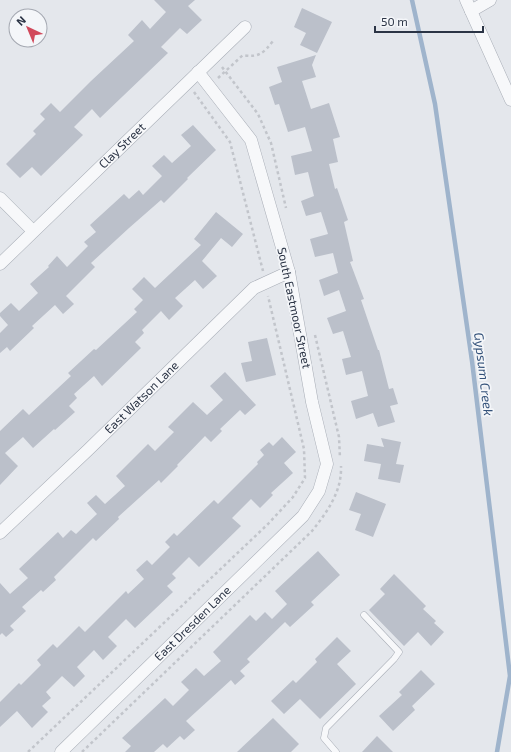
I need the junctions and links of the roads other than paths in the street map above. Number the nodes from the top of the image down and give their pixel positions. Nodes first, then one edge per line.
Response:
1 (490, 0) edge
2 (468, 6) edge
3 (245, 27) dead end
4 (198, 72) junction
5 (511, 100) edge
6 (0, 198) edge
7 (33, 232) junction
8 (0, 264) edge
9 (289, 272) junction
10 (319, 491) joint
11 (0, 533) edge
12 (364, 614) dead end
13 (334, 750) edge
14 (61, 752) edge
15 (327, 752) edge

1 - 2 street
2 - 5 street
3 - 4 street, Clay Street
4 - 7 street, Clay Street
4 - 9 street, South Eastmoor Street
6 - 7 street
7 - 8 street, Clay Street
9 - 10 street, South Eastmoor Street
9 - 11 street, East Watson Lane
10 - 14 street, East Dresden Lane
12 - 13 lane
13 - 15 lane

